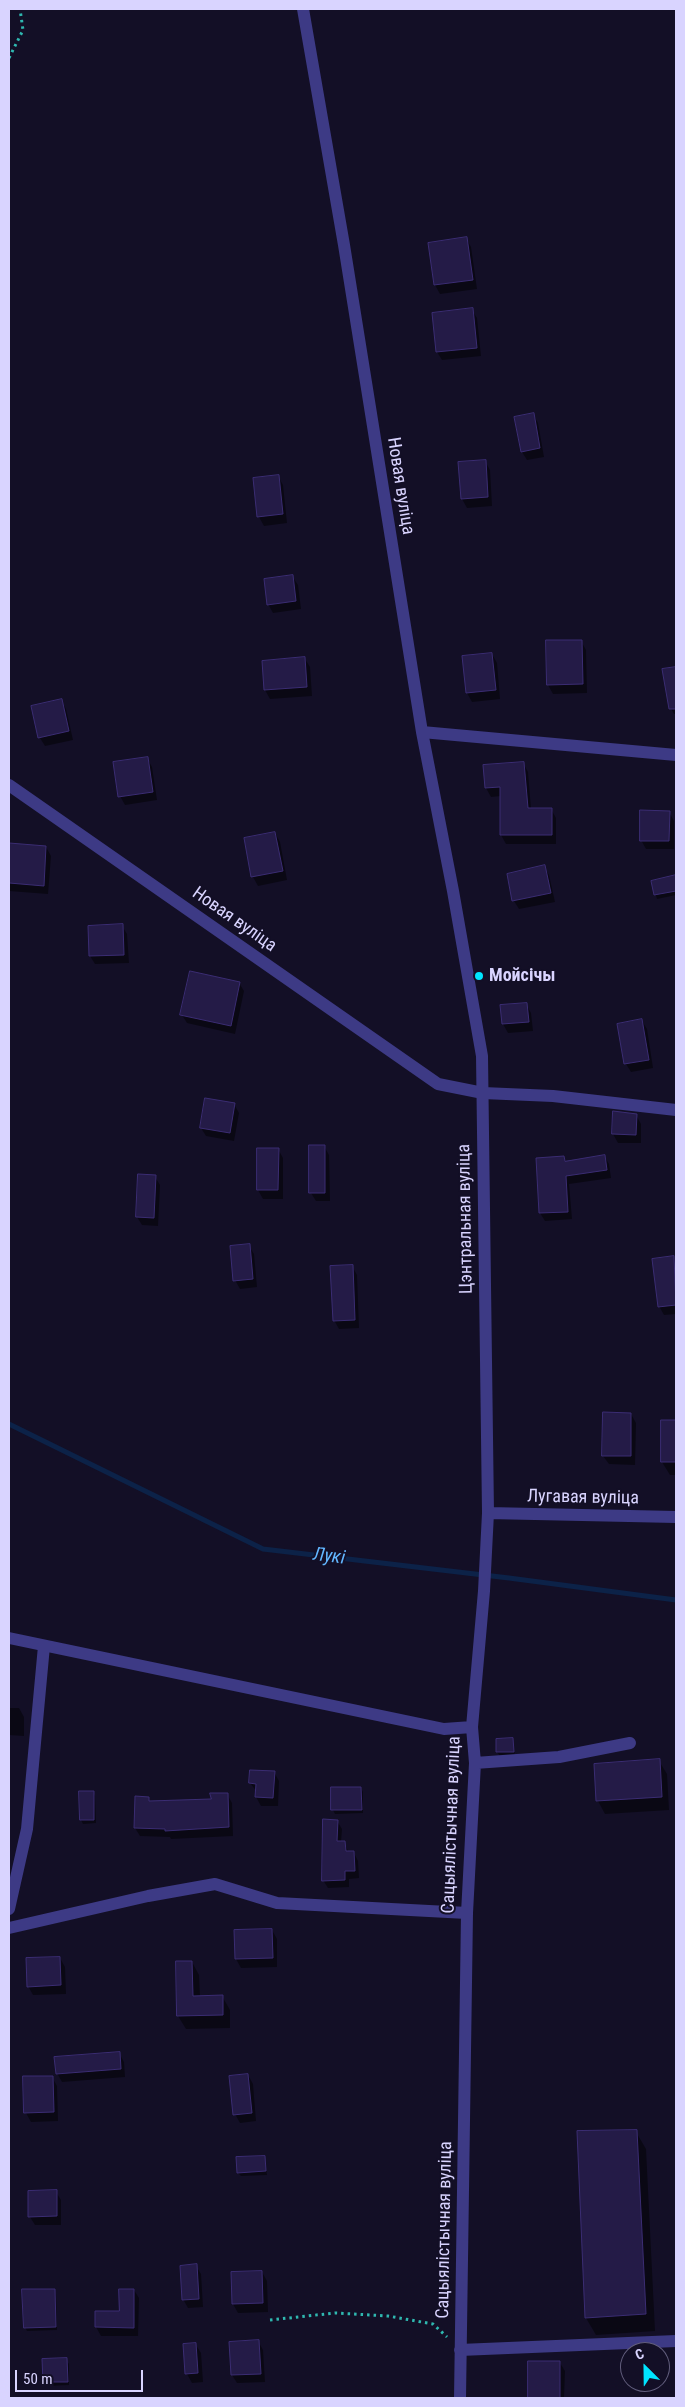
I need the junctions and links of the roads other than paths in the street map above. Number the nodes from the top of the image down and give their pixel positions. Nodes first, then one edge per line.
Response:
1 (303, 9) edge
2 (422, 732) junction
3 (676, 755) edge
4 (9, 785) edge
5 (482, 1093) junction
6 (676, 1110) edge
7 (488, 1513) junction
8 (676, 1518) edge
9 (9, 1638) edge
10 (44, 1646) junction
11 (472, 1727) junction
12 (630, 1743) dead end
13 (475, 1763) junction
14 (9, 1909) edge
15 (467, 1913) junction
16 (9, 1928) edge
17 (676, 2341) edge
18 (460, 2350) junction
19 (460, 2398) edge

1 - 2 street, Новая вуліца
2 - 3 street
2 - 5 street, Новая вуліца
4 - 5 street, Новая вуліца
5 - 6 street
5 - 7 street, Цэнтральная вуліца
7 - 8 street, Лугавая вуліца
7 - 11 street, Цэнтральная вуліца
9 - 10 street, Сацыялістычная вуліца
10 - 11 street, Сацыялістычная вуліца
10 - 14 street
11 - 13 street, Сацыялістычная вуліца
12 - 13 street
13 - 15 street, Сацыялістычная вуліца
15 - 16 street
15 - 18 street, Сацыялістычная вуліца
17 - 18 street
18 - 19 street, Сацыялістычная вуліца

